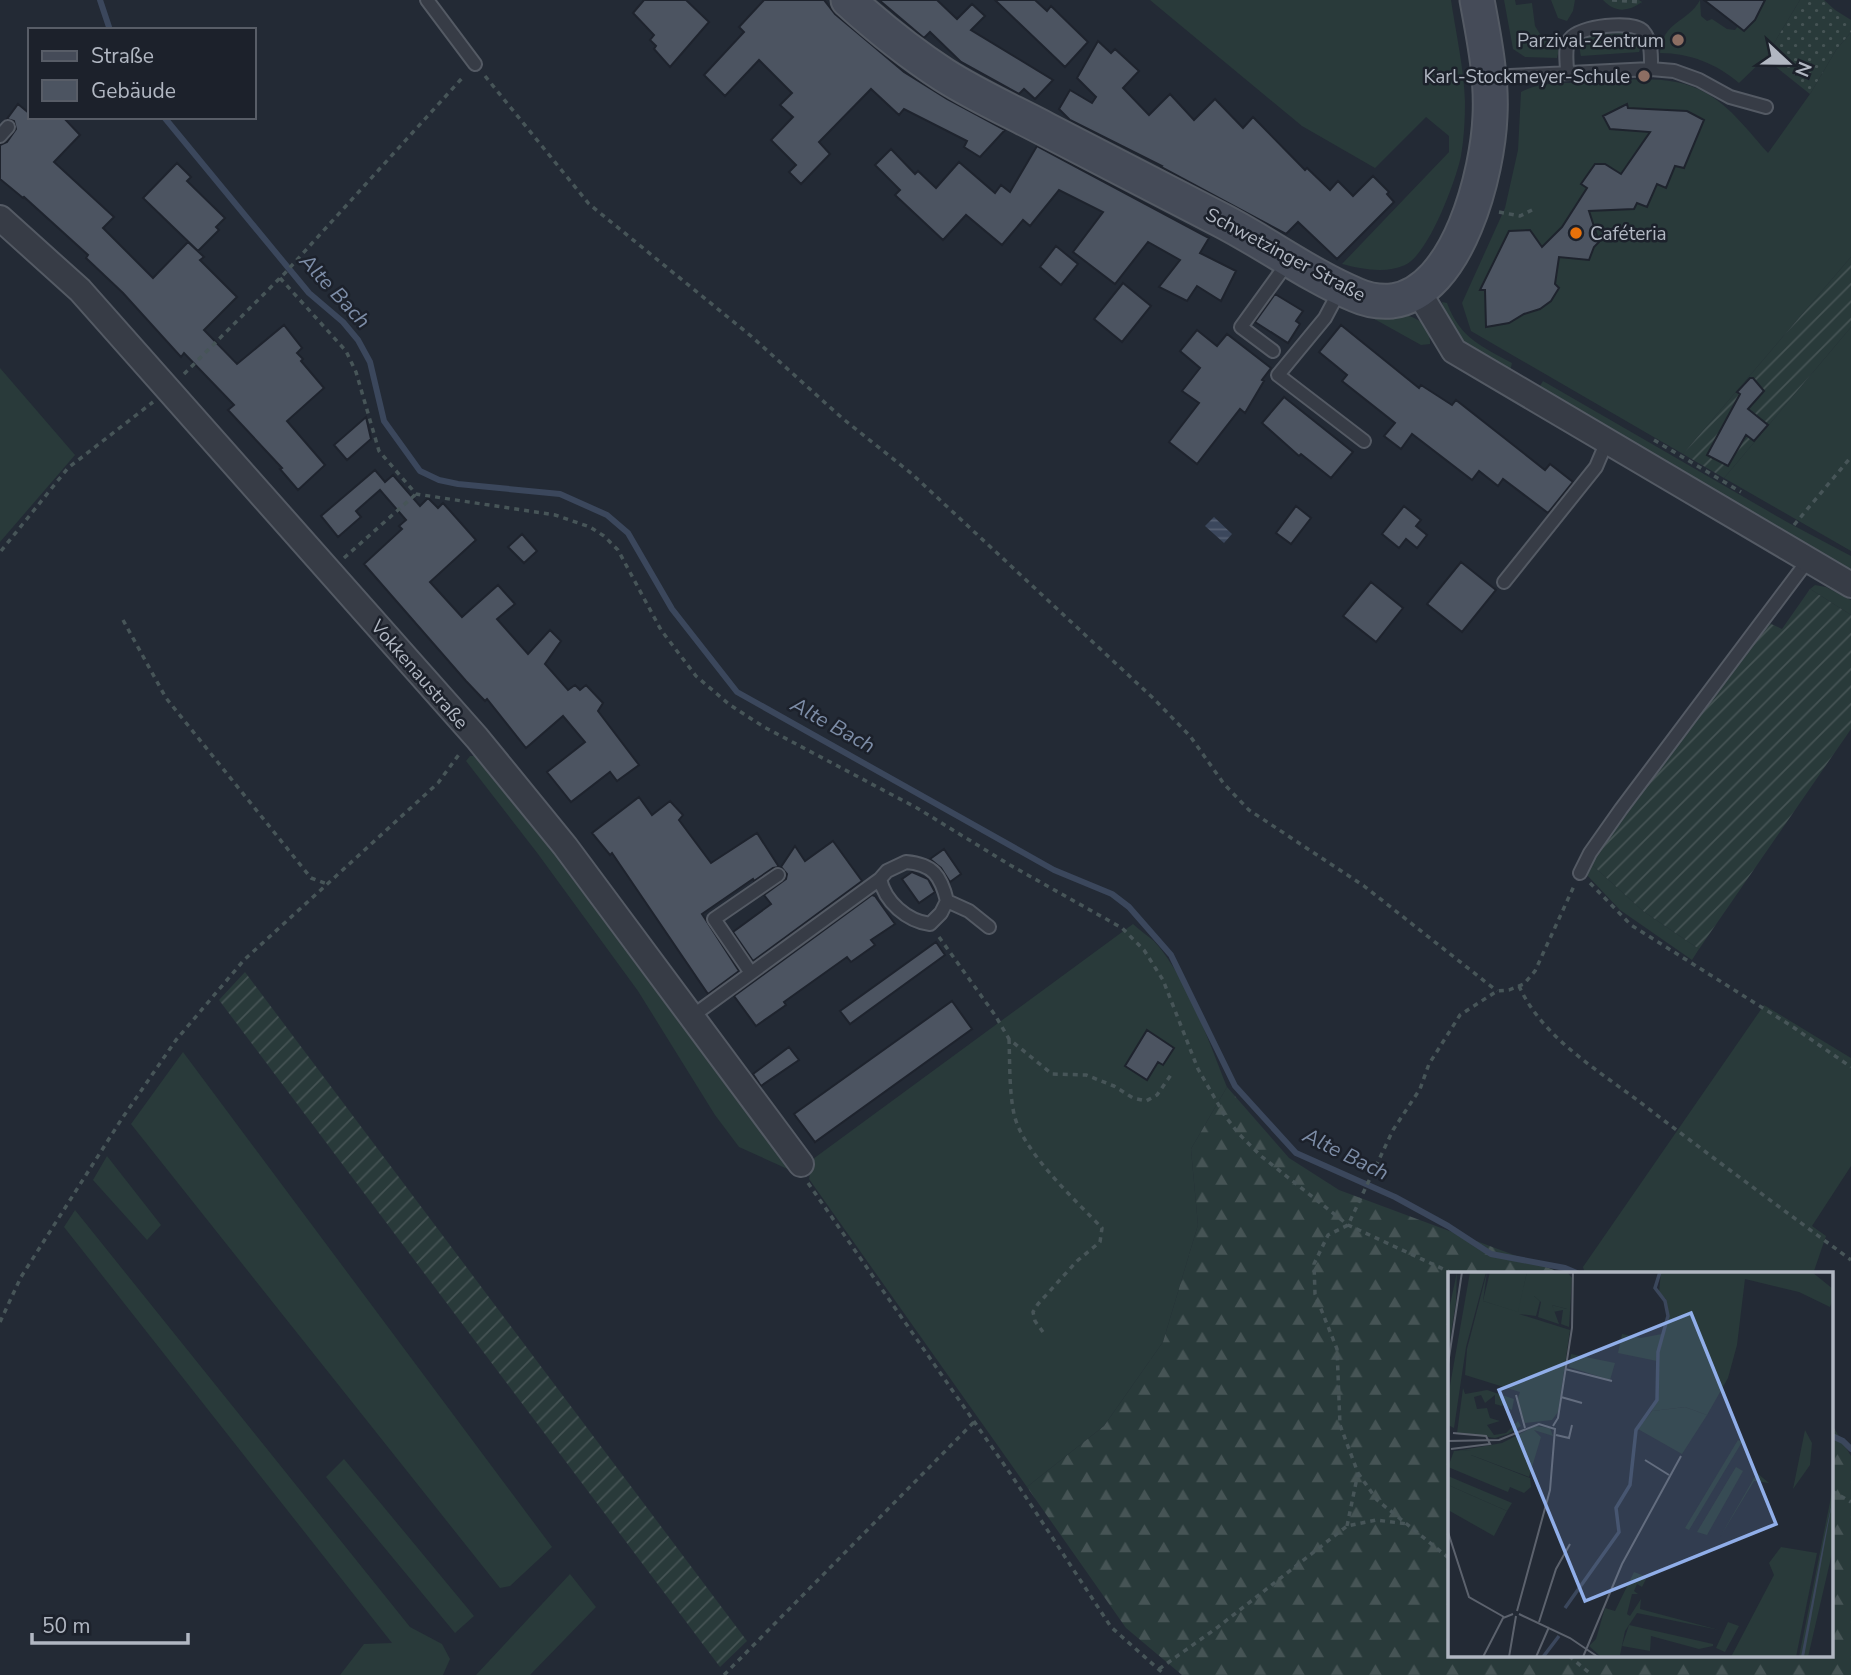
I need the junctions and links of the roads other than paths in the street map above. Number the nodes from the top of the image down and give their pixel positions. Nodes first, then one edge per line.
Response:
1 (427, 0) edge
2 (848, 0) edge
3 (1477, 0) edge
4 (475, 64) road end
5 (1651, 69) junction
6 (1567, 72) junction
7 (1489, 77) junction
8 (1766, 107) dead end
9 (0, 218) edge
10 (1290, 258) junction
11 (1341, 288) junction
12 (1418, 291) junction
13 (1273, 351) dead end
14 (1364, 441) dead end
15 (1607, 441) junction
16 (1809, 559) junction
17 (1504, 582) dead end
18 (1851, 585) edge
19 (1580, 873) road end
20 (778, 876) dead end
21 (880, 878) junction
22 (947, 901) junction
23 (989, 927) dead end
24 (751, 972) junction
25 (691, 1017) junction
26 (801, 1164) road end

1 - 4 lane
2 - 10 main road, Schwetzinger Straße
3 - 7 main road
5 - 6 lane
5 - 6 lane
5 - 8 lane
6 - 7 lane
7 - 12 main road
9 - 25 street, Vokkenaustraße
10 - 11 main road, Schwetzinger Straße
10 - 13 lane
11 - 12 main road, Schwetzinger Straße
11 - 14 lane
12 - 15 street
15 - 16 street
15 - 17 lane
16 - 18 street
16 - 19 lane
20 - 24 lane
21 - 22 lane
21 - 22 lane
21 - 24 lane
22 - 23 lane
24 - 25 lane
25 - 26 street, Vokkenaustraße

